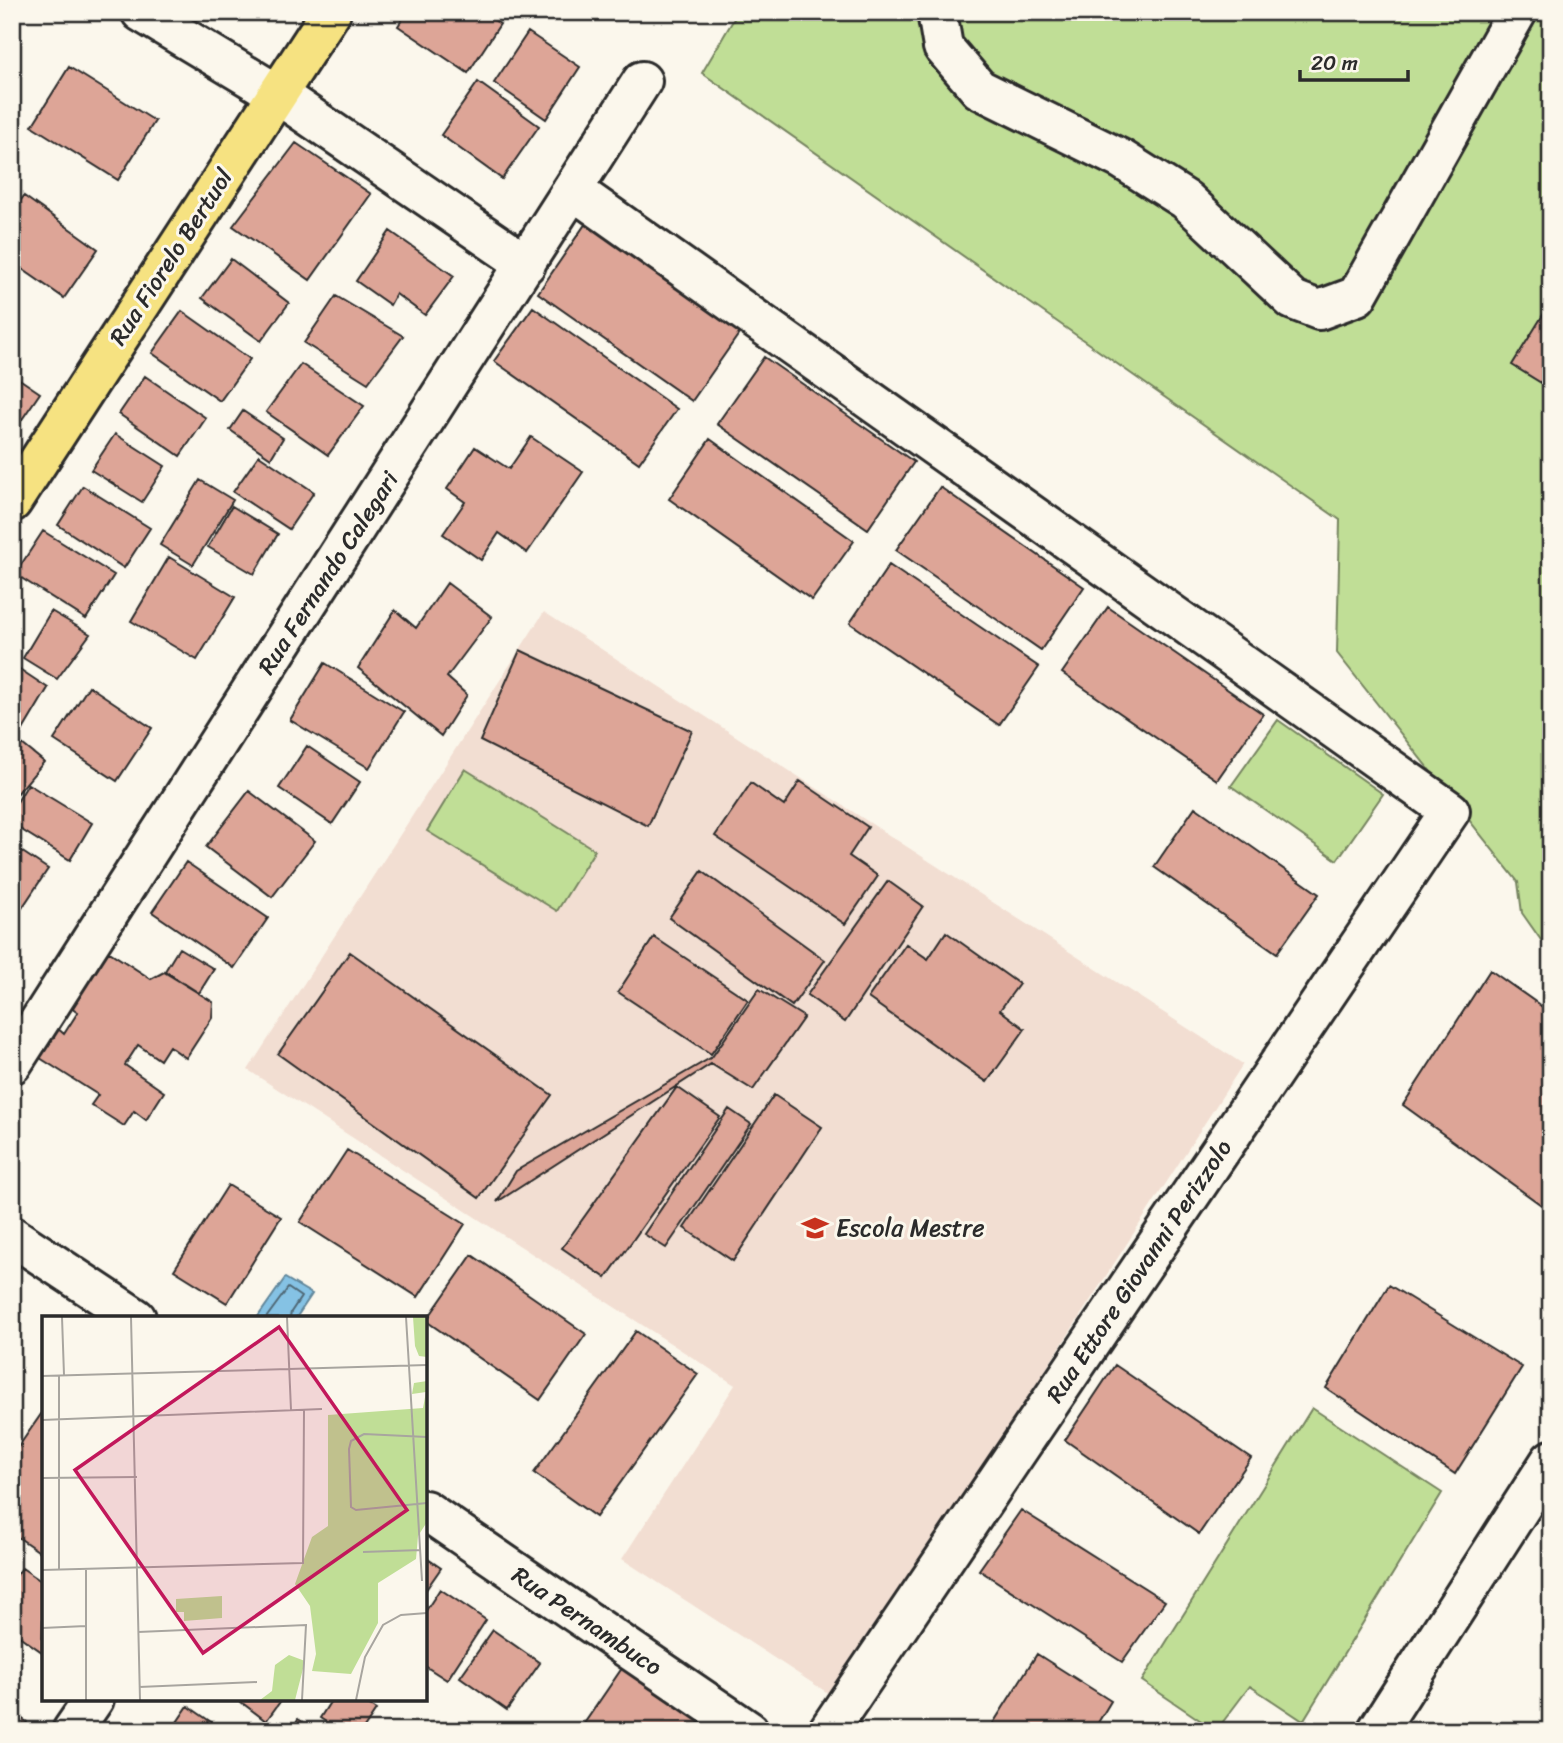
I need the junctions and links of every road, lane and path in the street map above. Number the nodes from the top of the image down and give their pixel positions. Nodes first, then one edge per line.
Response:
1 (141, 12) edge
2 (331, 12) edge
3 (937, 12) edge
4 (1517, 12) edge
5 (642, 81) dead end
6 (277, 94) junction
7 (573, 190) junction
8 (526, 264) junction
9 (12, 502) edge
10 (12, 1064) edge
11 (12, 1237) edge
12 (133, 1316) edge
13 (1551, 1460) edge
14 (427, 1511) edge
15 (93, 1701) edge
16 (72, 1731) edge
17 (749, 1731) edge
18 (828, 1731) edge
19 (1377, 1731) edge

1 - 6 street
2 - 6 main road, Rua Fiorelo Bertuol
3 - 4 street
5 - 7 street, Rua Fernando Calegari
6 - 8 street
6 - 9 main road, Rua Fiorelo Bertuol
7 - 8 street, Rua Fernando Calegari
7 - 18 street, Rua Ettore Giovanni Perizzolo
8 - 10 street, Rua Fernando Calegari
11 - 12 street
13 - 19 street
14 - 17 street, Rua Pernambuco
15 - 16 street

